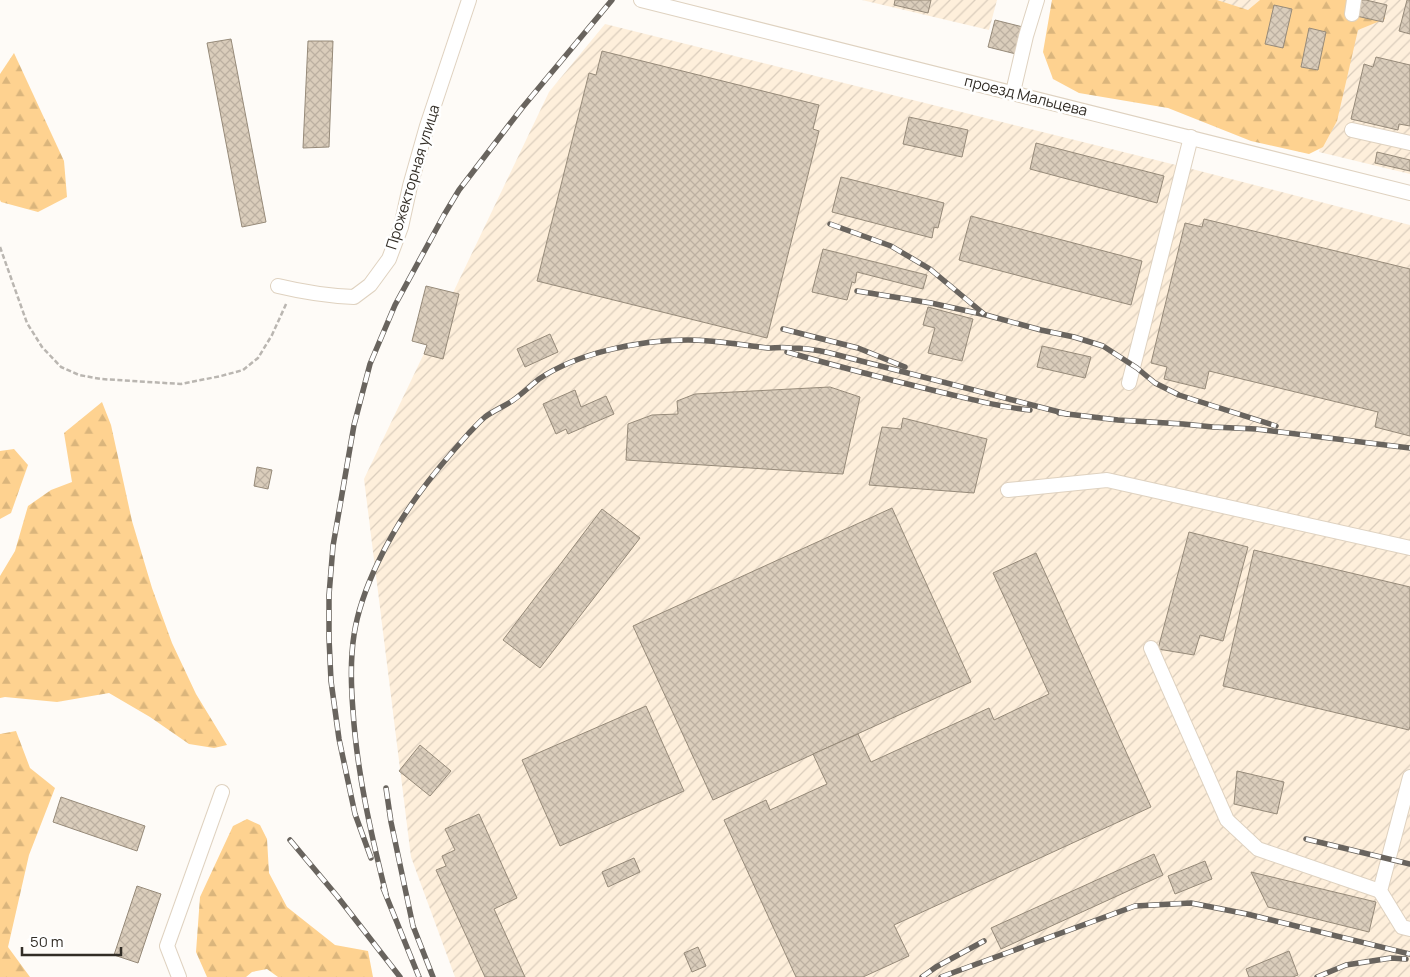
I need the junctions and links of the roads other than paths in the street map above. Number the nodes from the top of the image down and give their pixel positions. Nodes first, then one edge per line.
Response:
1 (469, 0) edge
2 (641, 0) edge
3 (1037, 0) edge
4 (665, 3) edge
5 (1013, 92) junction
6 (1352, 130) dead end
7 (1191, 137) junction
8 (1410, 144) edge
9 (1410, 192) edge
10 (278, 286) dead end
11 (1130, 383) dead end
12 (1008, 490) dead end
13 (1410, 548) edge
14 (1151, 648) dead end
15 (1410, 777) edge
16 (222, 792) dead end
17 (1380, 891) junction
18 (1410, 929) edge
19 (179, 977) edge

1 - 10 street, Прожекторная улица
2 - 4 street, проезд Мальцева
3 - 5 street
4 - 5 street, проезд Мальцева
5 - 7 street, проезд Мальцева
6 - 8 street
7 - 9 street, проезд Мальцева
7 - 11 street
12 - 13 street
14 - 17 street
15 - 17 street
16 - 19 street
17 - 18 street

